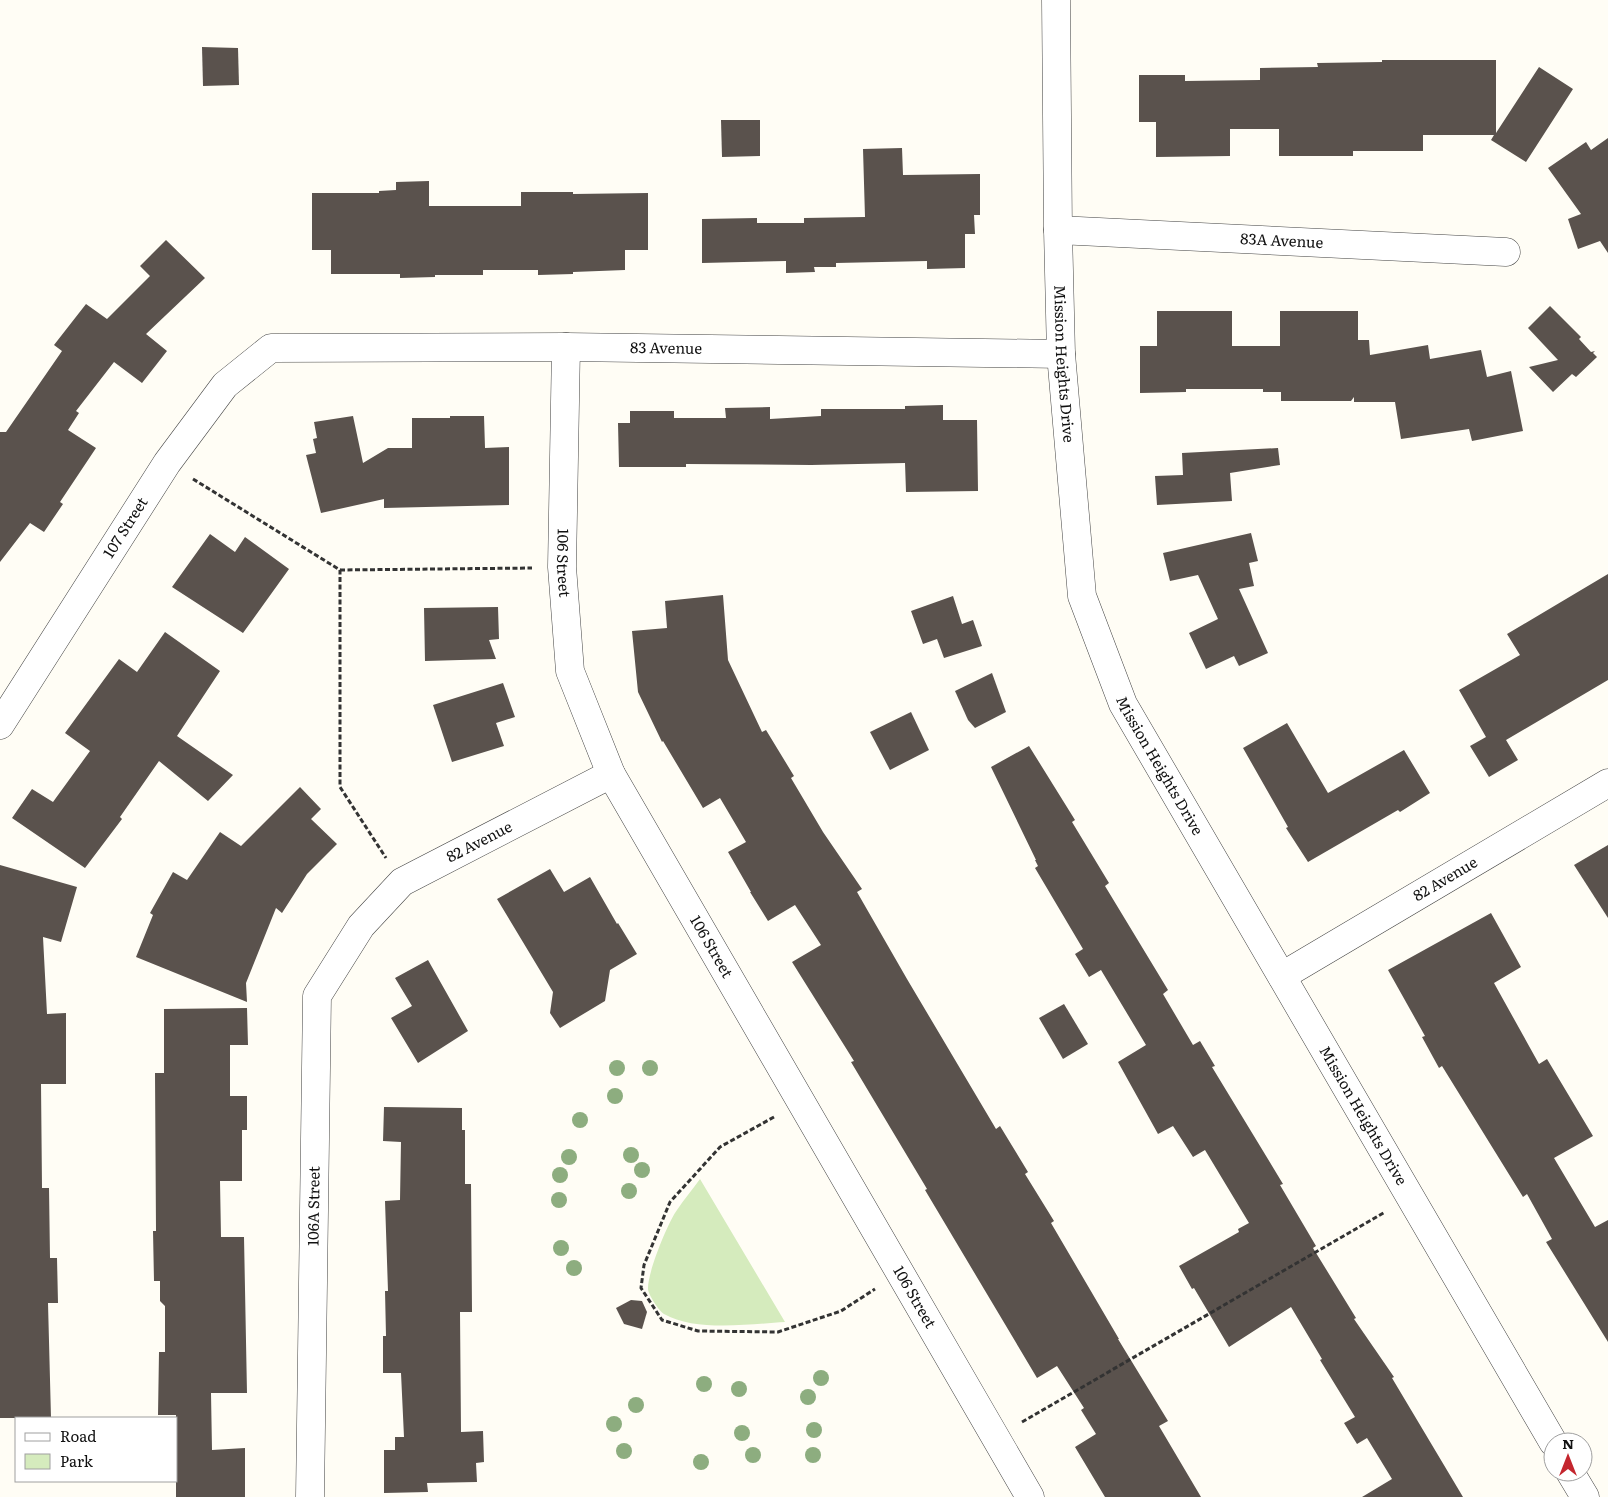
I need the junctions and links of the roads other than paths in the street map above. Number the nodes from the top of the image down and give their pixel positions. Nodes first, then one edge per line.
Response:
1 (1056, 0) edge
2 (1058, 230) junction
3 (1506, 252) dead end
4 (566, 347) junction
5 (271, 348) joint
6 (1061, 354) junction
7 (0, 725) edge
8 (611, 774) junction
9 (1608, 783) edge
10 (361, 926) joint
11 (1282, 976) junction
12 (1547, 1432) edge
13 (1576, 1482) edge
14 (310, 1497) edge
15 (1030, 1497) edge
16 (1585, 1497) edge

1 - 2 street, Mission Heights Drive
2 - 3 street, 83A Avenue
2 - 6 street, Mission Heights Drive
4 - 5 street, 83 Avenue
4 - 6 street, 83 Avenue
4 - 8 street, 106 Street
5 - 7 street, 107 Street
6 - 11 street, Mission Heights Drive
8 - 10 street, 82 Avenue
8 - 15 street, 106 Street
9 - 11 street, 82 Avenue
10 - 14 street, 106A Street
11 - 12 street, Mission Heights Drive
13 - 16 street

